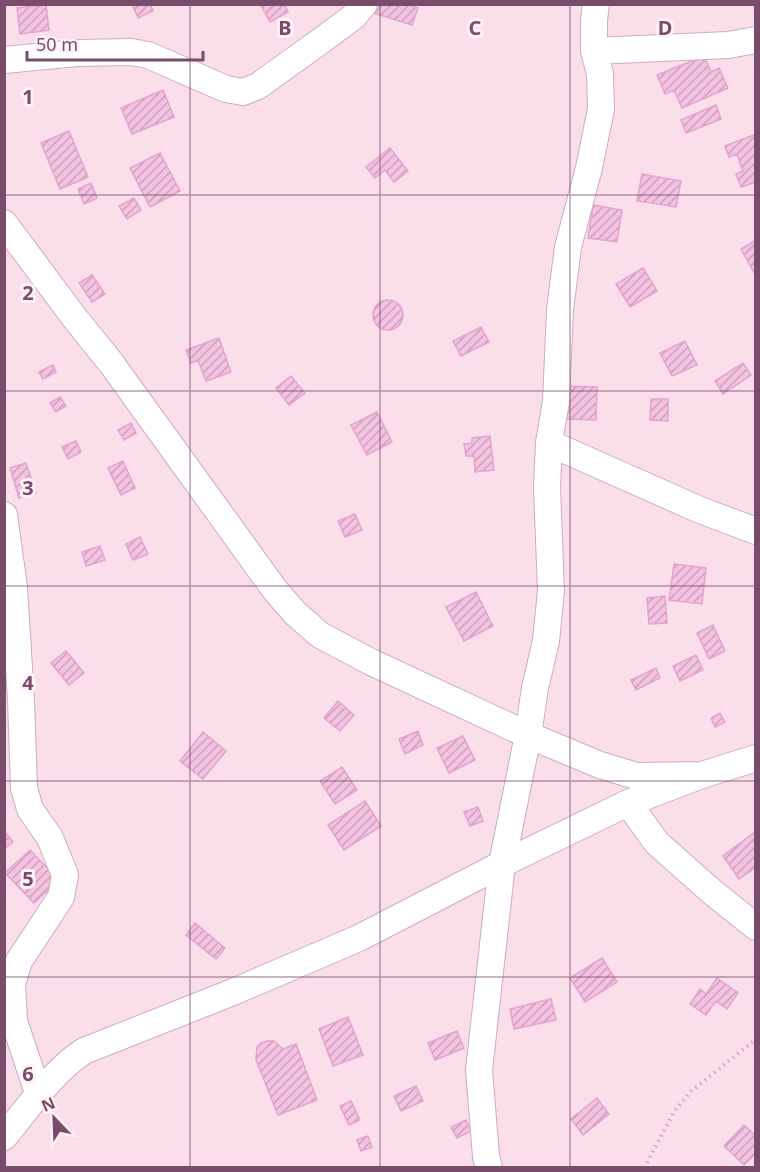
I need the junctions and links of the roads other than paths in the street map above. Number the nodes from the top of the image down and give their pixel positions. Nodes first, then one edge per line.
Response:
1 (596, 4) edge
2 (355, 9) edge
3 (756, 40) edge
4 (594, 51) junction
5 (4, 60) edge
6 (4, 223) edge
7 (549, 442) junction
8 (4, 515) edge
9 (756, 531) edge
10 (528, 735) junction
11 (756, 758) edge
12 (702, 775) junction
13 (628, 803) junction
14 (502, 864) junction
15 (756, 927) edge
16 (39, 1096) junction
17 (4, 1137) edge
18 (489, 1167) edge

1 - 4 street
2 - 5 street
3 - 4 street
4 - 7 street
6 - 10 street
7 - 9 street
7 - 10 street
8 - 16 street
10 - 12 street
10 - 14 street
11 - 12 street
12 - 13 street
13 - 14 street
13 - 15 street
14 - 16 street
14 - 18 street
16 - 17 street

